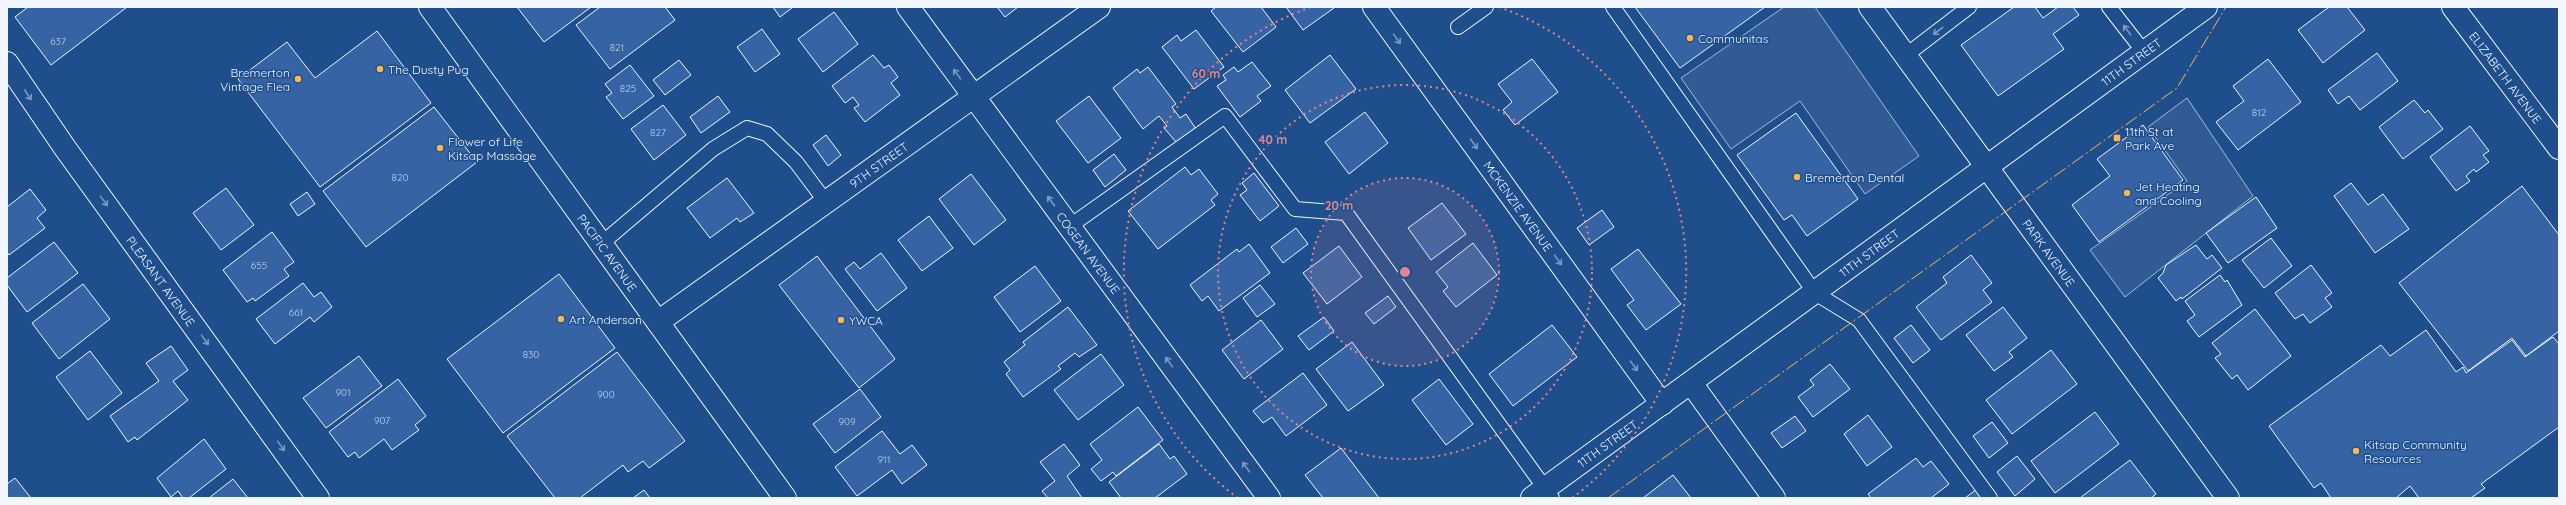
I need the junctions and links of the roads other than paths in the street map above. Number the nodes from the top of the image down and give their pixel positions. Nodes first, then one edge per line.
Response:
1 (430, 7) edge
2 (908, 7) edge
3 (1099, 7) edge
4 (1374, 7) edge
5 (1486, 7) edge
6 (1613, 7) edge
7 (1870, 7) edge
8 (1969, 7) edge
9 (2109, 7) edge
10 (2206, 7) edge
11 (2453, 7) edge
12 (1458, 27) dead end
13 (2144, 52) junction
14 (1905, 56) junction
15 (7, 63) edge
16 (974, 97) junction
17 (2559, 148) edge
18 (1985, 167) junction
19 (826, 202) junction
20 (1070, 226) junction
21 (601, 244) junction
22 (1815, 293) junction
23 (658, 322) junction
24 (1691, 383) junction
25 (1662, 404) junction
26 (1543, 495) edge
27 (318, 498) edge
28 (785, 498) edge
29 (1269, 498) edge
30 (1774, 498) edge
31 (1990, 498) edge
32 (2228, 498) edge

1 - 21 street, PACIFIC AVENUE
16 -> 2 street, COGEAN AVENUE
3 - 16 street, 9TH STREET
4 -> 25 street, MCKENZIE AVENUE
5 - 12 lane
6 - 22 lane
7 - 14 street, PARK AVENUE
8 -> 14 lane
13 -> 9 lane
10 - 13 street, 11TH STREET
11 - 17 street, ELIZABETH AVENUE
13 - 18 street, 11TH STREET
14 - 18 street, PARK AVENUE
15 -> 27 street, PLEASANT AVENUE
16 - 19 street, 9TH STREET
20 -> 16 street, COGEAN AVENUE
18 - 22 street, 11TH STREET
18 - 32 street, PARK AVENUE
19 - 21 lane
19 - 23 street, 9TH STREET
20 - 26 lane
29 -> 20 street, COGEAN AVENUE
21 - 23 street, PACIFIC AVENUE
22 - 24 street, 11TH STREET
22 - 31 lane
23 - 28 street, PACIFIC AVENUE
24 - 25 street, 11TH STREET
24 - 30 street
25 - 26 street, 11TH STREET

